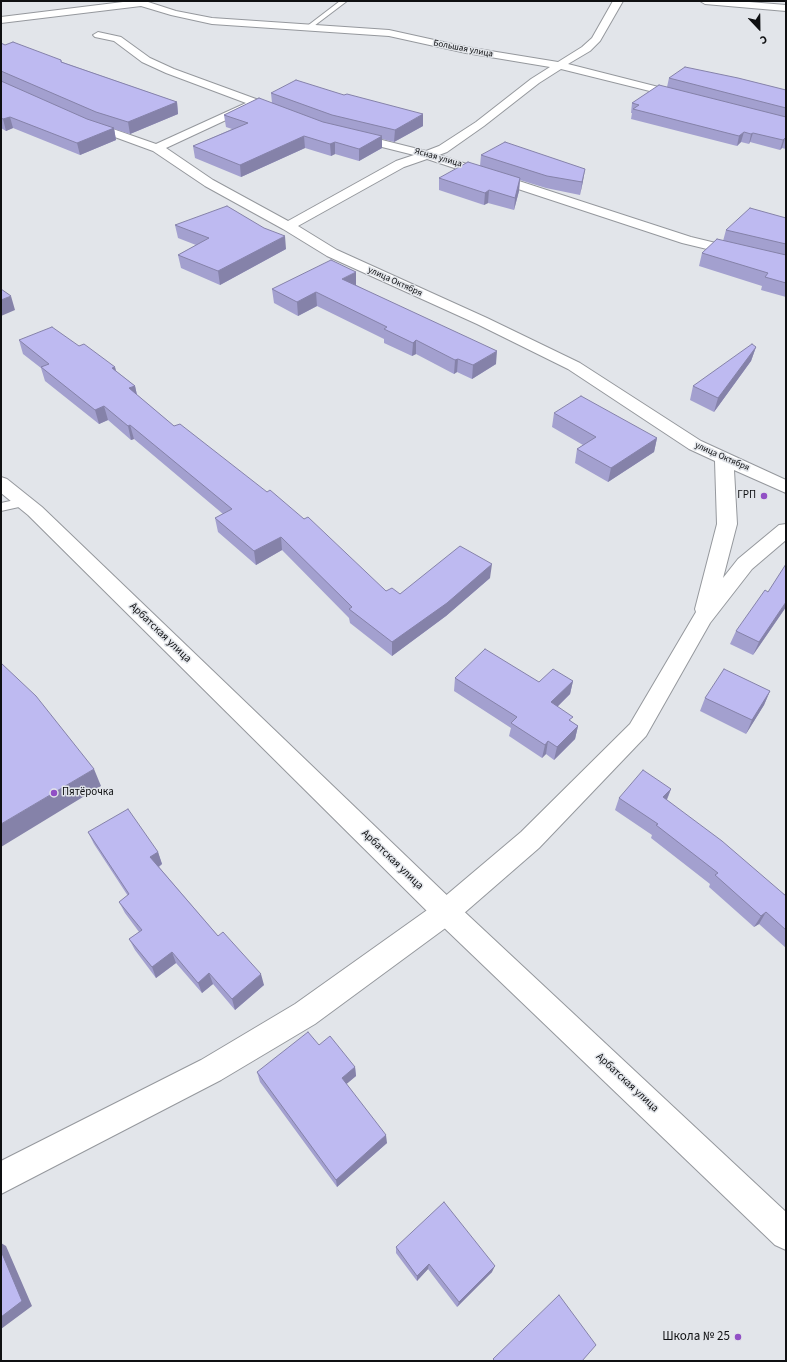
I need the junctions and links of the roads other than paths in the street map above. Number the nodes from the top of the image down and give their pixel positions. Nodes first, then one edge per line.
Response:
1 (344, 1) edge
2 (706, 1) edge
3 (138, 2) edge
4 (742, 2) edge
5 (616, 3) edge
6 (786, 8) edge
7 (1, 20) edge
8 (308, 28) junction
9 (98, 35) dead end
10 (562, 66) junction
11 (694, 99) edge
12 (257, 102) junction
13 (72, 117) edge
14 (293, 117) edge
15 (342, 133) edge
16 (157, 148) junction
17 (428, 154) junction
18 (288, 226) junction
19 (786, 264) edge
20 (724, 458) junction
21 (1, 483) edge
22 (786, 487) edge
23 (12, 504) edge
24 (786, 530) edge
25 (703, 618) junction
26 (446, 912) junction
27 (1, 1178) edge
28 (786, 1234) edge

1 - 8 lane
2 - 4 street
3 - 7 street
3 - 8 street, Большая улица
4 - 6 street
5 - 10 street
8 - 10 street, Большая улица
9 - 12 street
10 - 11 street, Большая улица
10 - 17 street
12 - 14 street
12 - 16 street
13 - 16 street, улица Октября
15 - 17 street, Ясная улица
16 - 18 street, улица Октября
17 - 18 street
17 - 19 street, Ясная улица
18 - 20 street, улица Октября
20 - 22 street, улица Октября
20 - 25 street
21 - 23 street, Арбатская улица
23 - 26 street, Арбатская улица
24 - 25 street
25 - 26 street
26 - 27 street
26 - 28 street, Арбатская улица

